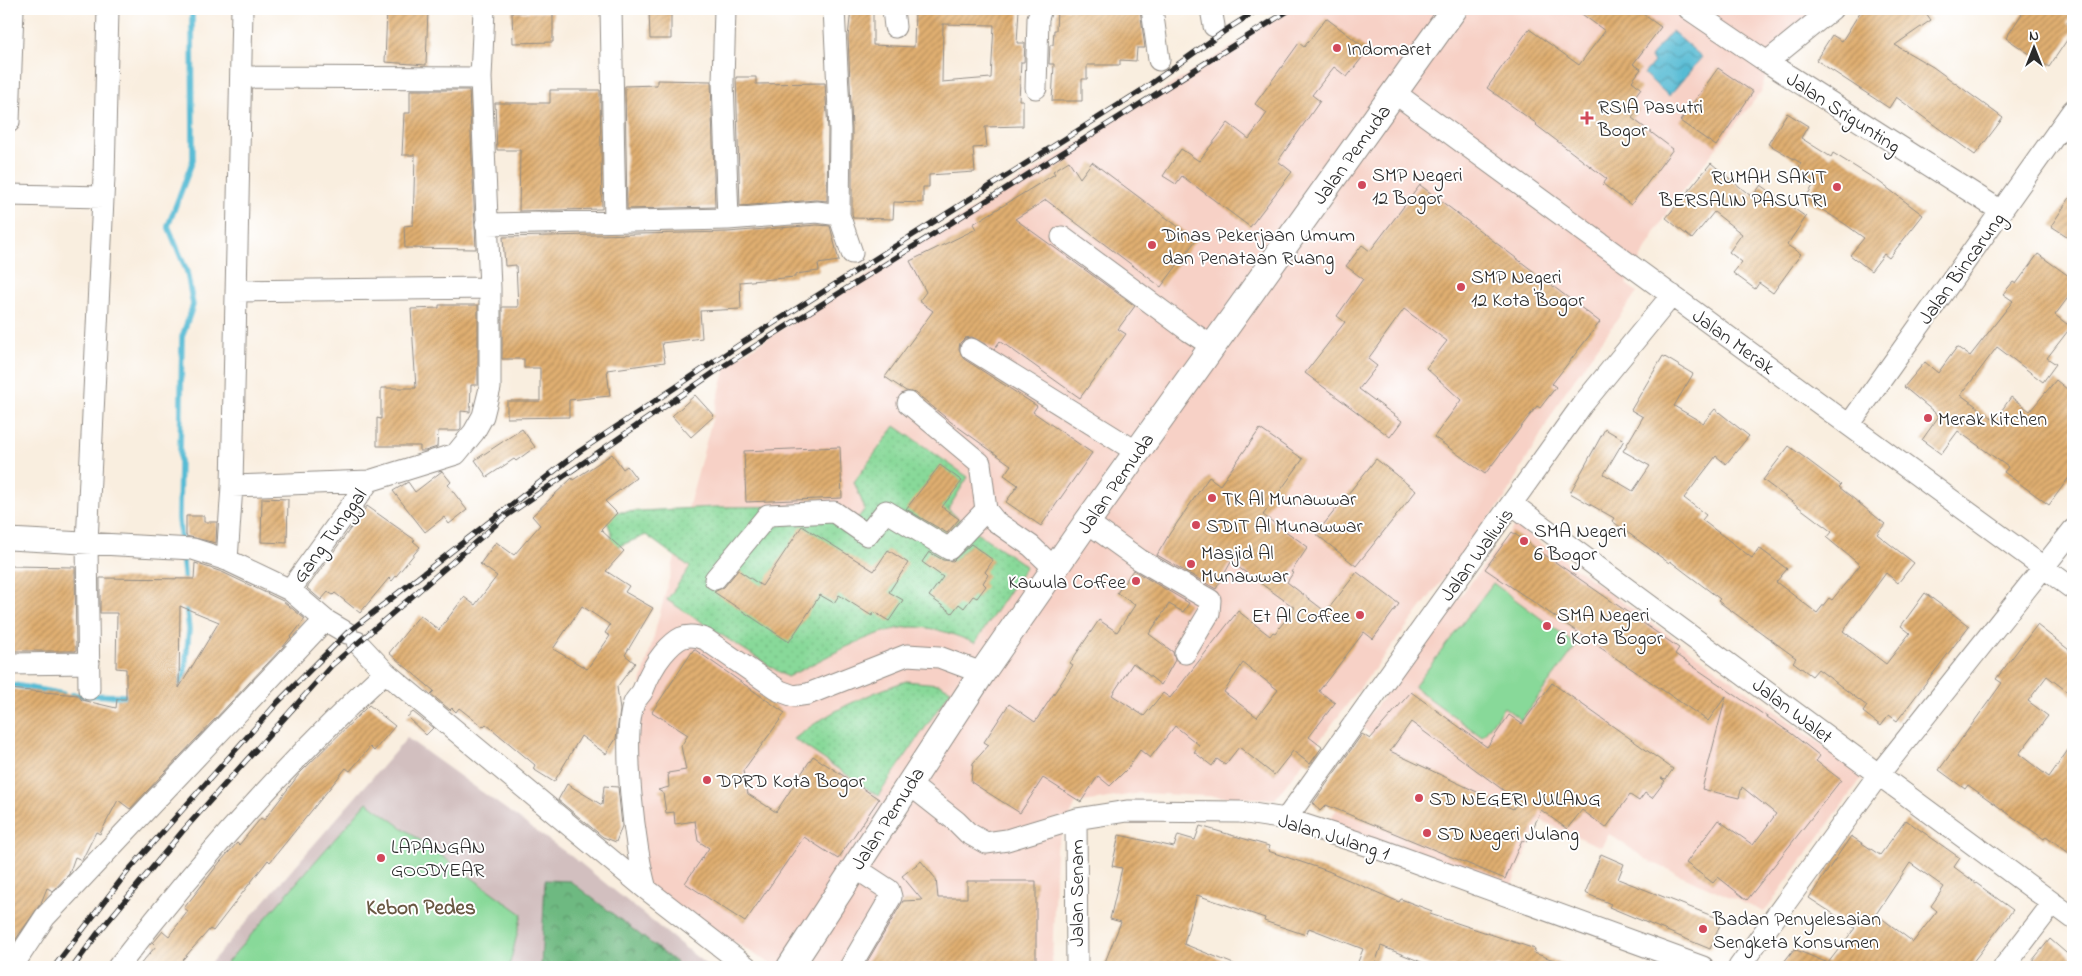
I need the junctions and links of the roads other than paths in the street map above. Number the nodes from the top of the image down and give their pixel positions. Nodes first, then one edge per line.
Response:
1 (13, 9) edge
2 (108, 9) edge
3 (242, 9) edge
4 (484, 9) edge
5 (611, 9) edge
6 (724, 9) edge
7 (834, 9) edge
8 (1041, 9) edge
9 (1152, 9) edge
10 (1454, 9) edge
11 (1689, 9) edge
12 (1832, 9) edge
13 (1159, 60) dead end
14 (1767, 62) junction
15 (242, 77) junction
16 (481, 78) junction
17 (1036, 88) dead end
18 (1395, 93) junction
19 (2073, 110) edge
20 (9, 122) edge
21 (9, 195) edge
22 (103, 197) junction
23 (2002, 211) junction
24 (839, 216) junction
25 (728, 219) junction
26 (615, 221) junction
27 (486, 224) junction
28 (1062, 236) dead end
29 (852, 253) dead end
30 (490, 288) junction
31 (236, 291) junction
32 (1672, 295) junction
33 (1212, 346) junction
34 (971, 348) dead end
35 (908, 403) dead end
36 (1849, 425) junction
37 (1137, 452) junction
38 (369, 481) junction
39 (232, 486) junction
40 (1512, 504) junction
41 (986, 510) junction
42 (1086, 522) junction
43 (2073, 530) edge
44 (9, 539) edge
45 (87, 543) junction
46 (227, 560) junction
47 (1054, 568) junction
48 (2044, 568) junction
49 (714, 579) dead end
50 (2073, 589) edge
51 (290, 590) junction
52 (325, 620) junction
53 (1185, 652) dead end
54 (89, 663) junction
55 (9, 664) edge
56 (385, 672) junction
57 (982, 673) junction
58 (89, 689) dead end
59 (1879, 774) junction
60 (909, 784) junction
61 (1076, 819) junction
62 (1286, 819) junction
63 (854, 867) junction
64 (646, 888) junction
65 (2053, 903) junction
66 (2073, 918) edge
67 (1691, 965) edge
68 (12, 967) edge
69 (118, 967) edge
70 (747, 967) edge
71 (790, 967) edge
72 (850, 967) edge
73 (1077, 967) edge
74 (1739, 967) edge
75 (2004, 967) edge

1 - 20 street
2 - 22 street
3 - 15 street
4 - 16 street
5 - 26 street
6 - 25 street
7 - 24 street
8 - 17 street
9 - 13 street
10 - 18 main road, Jalan Pemuda
11 - 14 street, Jalan Srigunting
12 - 14 street
14 - 23 street, Jalan Srigunting
15 - 16 street
15 - 31 street
16 - 27 street
18 - 32 street, Jalan Merak
18 - 33 main road, Jalan Pemuda
19 - 23 street, Jalan Bincarung
21 - 22 street
22 - 45 street
23 - 36 street, Jalan Bincarung
24 - 25 street
24 - 29 street
25 - 26 street
26 - 27 street
27 - 30 street
28 - 33 street
30 - 31 street
30 - 38 street
31 - 39 street
32 - 36 street, Jalan Merak
32 - 40 street, Jalan Waliwis
33 - 37 main road, Jalan Pemuda
34 - 37 street
35 - 41 street
36 - 48 street, Jalan Merak
37 - 42 main road, Jalan Pemuda
38 - 39 street
38 - 51 street, Gang Tunggal
39 - 46 street
40 - 59 street, Jalan Walet
40 - 62 street, Jalan Waliwis
41 - 47 street
41 - 49 street
42 - 47 main road, Jalan Pemuda
42 - 53 street
43 - 48 street
44 - 45 street
45 - 46 street
45 - 54 street
46 - 51 street
47 - 57 main road, Jalan Pemuda
48 - 50 street, Jalan Merak
48 - 59 street
51 - 52 street
52 - 56 street
52 - 68 street
54 - 55 street
54 - 58 street
56 - 64 street
56 - 69 street
57 - 60 main road, Jalan Pemuda
57 - 64 street
59 - 65 street, Jalan Walet
59 - 74 street
60 - 61 street, Jalan Julang 1
60 - 63 main road, Jalan Pemuda
61 - 62 street, Jalan Julang 1
61 - 73 street, Jalan Senam
62 - 67 street, Jalan Julang 1
63 - 71 main road, Jalan Pemuda
63 - 72 street
64 - 70 street
65 - 66 street, Jalan Walet
65 - 75 street

